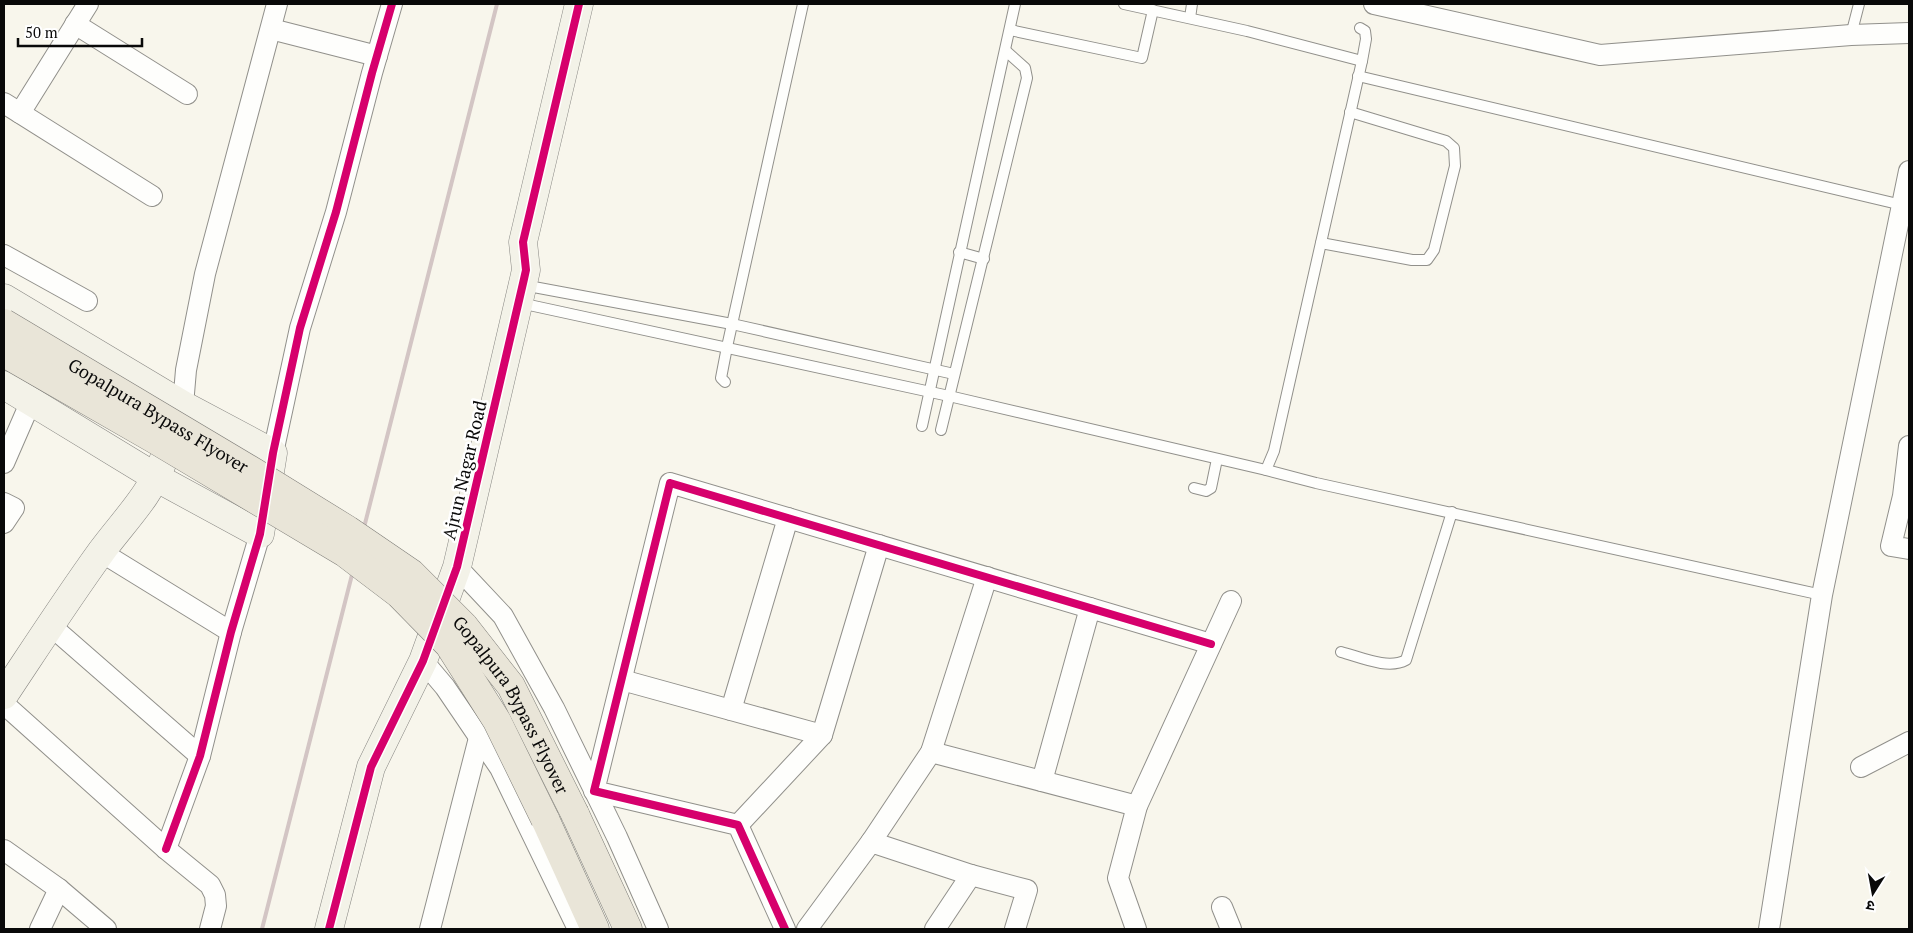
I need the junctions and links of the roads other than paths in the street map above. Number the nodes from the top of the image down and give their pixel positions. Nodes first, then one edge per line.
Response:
1 (88, 4) edge
2 (277, 4) edge
3 (392, 4) edge
4 (579, 4) edge
5 (599, 4) edge
6 (803, 4) edge
7 (1016, 4) edge
8 (1124, 4) edge
9 (1192, 4) edge
10 (1374, 4) edge
11 (1859, 4) edge
12 (1153, 10) junction
13 (1190, 18) junction
14 (75, 24) junction
15 (1360, 28) dead end
16 (271, 29) junction
17 (1010, 30) junction
18 (1909, 33) edge
19 (1851, 34) junction
20 (1006, 51) junction
21 (377, 56) junction
22 (1362, 62) junction
23 (1358, 76) junction
24 (187, 94) dead end
25 (12, 108) edge
26 (1350, 112) junction
27 (1909, 171) edge
28 (152, 196) dead end
29 (1902, 205) junction
30 (1321, 243) junction
31 (959, 252) junction
32 (4, 255) edge
33 (984, 258) junction
34 (522, 286) junction
35 (4, 298) edge
36 (87, 301) dead end
37 (4, 324) edge
38 (732, 324) junction
39 (727, 347) junction
40 (4, 353) edge
41 (935, 370) junction
42 (954, 374) junction
43 (725, 382) dead end
44 (4, 385) edge
45 (929, 392) junction
46 (949, 396) junction
47 (31, 401) junction
48 (183, 405) junction
49 (922, 426) dead end
50 (941, 430) dead end
51 (1909, 446) edge
52 (273, 453) junction
53 (1217, 458) junction
54 (4, 463) edge
55 (1266, 470) junction
56 (157, 478) junction
57 (1194, 488) dead end
58 (4, 503) edge
59 (1452, 512) junction
60 (788, 518) junction
61 (4, 523) edge
62 (260, 534) junction
63 (879, 546) junction
64 (1909, 549) edge
65 (101, 552) junction
66 (457, 567) junction
67 (986, 578) junction
68 (1822, 595) junction
69 (1231, 601) dead end
70 (1090, 608) junction
71 (51, 626) junction
72 (231, 632) junction
73 (1211, 644) junction
74 (1341, 652) dead end
75 (423, 661) junction
76 (622, 680) junction
77 (4, 695) edge
78 (4, 704) edge
79 (731, 710) junction
80 (822, 735) junction
81 (479, 738) junction
82 (1909, 742) edge
83 (931, 752) junction
84 (200, 756) junction
85 (1861, 767) dead end
86 (1042, 781) junction
87 (594, 790) junction
88 (1137, 806) junction
89 (738, 825) junction
90 (871, 842) junction
91 (166, 849) junction
92 (4, 850) edge
93 (970, 875) junction
94 (59, 889) junction
95 (1222, 908) dead end
96 (40, 929) edge
97 (106, 929) edge
98 (210, 929) edge
99 (329, 929) edge
100 (430, 929) edge
101 (578, 929) edge
102 (595, 929) edge
103 (628, 929) edge
104 (658, 929) edge
105 (785, 929) edge
106 (807, 929) edge
107 (935, 929) edge
108 (1015, 929) edge
109 (1136, 929) edge
110 (1231, 929) edge
111 (1769, 929) edge

1 - 14 street
2 - 16 street
3 - 21 street
4 - 34 street, Ajrun Nagar Road
5 - 34 street, Ajrun Nagar Road
6 - 38 lane
7 - 17 lane
8 - 12 lane
9 - 13 lane
10 - 19 street
11 - 19 lane
12 - 13 lane
12 - 17 lane
13 - 22 lane
14 - 24 street
14 - 25 street
15 - 22 lane
16 - 21 street
16 - 48 street
17 - 20 lane
18 - 19 street
20 - 31 lane
20 - 33 lane
21 - 52 street
22 - 23 lane
23 - 26 lane
23 - 29 lane
25 - 28 street
26 - 30 lane
26 - 30 lane
27 - 29 street
29 - 68 street
30 - 55 lane
31 - 33 lane
31 - 41 lane
32 - 36 street
33 - 42 lane
34 - 38 lane
34 - 39 lane
34 - 66 street, Ajrun Nagar Road
35 - 48 street
37 - 103 main road, Gopalpura Bypass Flyover, bridge
38 - 39 lane
38 - 41 lane
39 - 43 lane
39 - 45 lane
40 - 102 main road, Gopalpura Bypass Flyover, bridge
41 - 42 lane
41 - 45 lane
42 - 46 lane
44 - 47 street
45 - 46 lane
45 - 49 lane
46 - 50 lane
46 - 53 lane
47 - 54 street
47 - 56 street
48 - 52 street
48 - 56 street
51 - 64 street
52 - 62 street
53 - 55 lane
53 - 57 lane
55 - 59 lane
56 - 62 street
56 - 65 street
58 - 61 street
59 - 68 lane
59 - 74 lane
60 - 63 street
60 - 76 street
60 - 79 street
62 - 72 street
63 - 67 street
63 - 80 street
65 - 71 street
65 - 72 street
66 - 75 street, Ajrun Nagar Road
66 - 87 street
67 - 70 street
67 - 83 street
68 - 111 street
69 - 73 street
70 - 73 street
70 - 86 street
71 - 77 street
71 - 84 street
72 - 84 street
73 - 88 street
75 - 81 street
75 - 99 street, Ajrun Nagar Road
76 - 79 street
76 - 87 street
78 - 91 street
79 - 80 street
80 - 89 street
81 - 100 street
81 - 101 street
82 - 85 street
83 - 86 street
83 - 90 street
84 - 91 street
86 - 88 street
87 - 89 street
87 - 104 street
88 - 109 street
89 - 105 street
90 - 93 street
90 - 106 street
91 - 98 street
92 - 94 street
93 - 107 street
93 - 108 street
94 - 96 street
94 - 97 street
95 - 110 street

